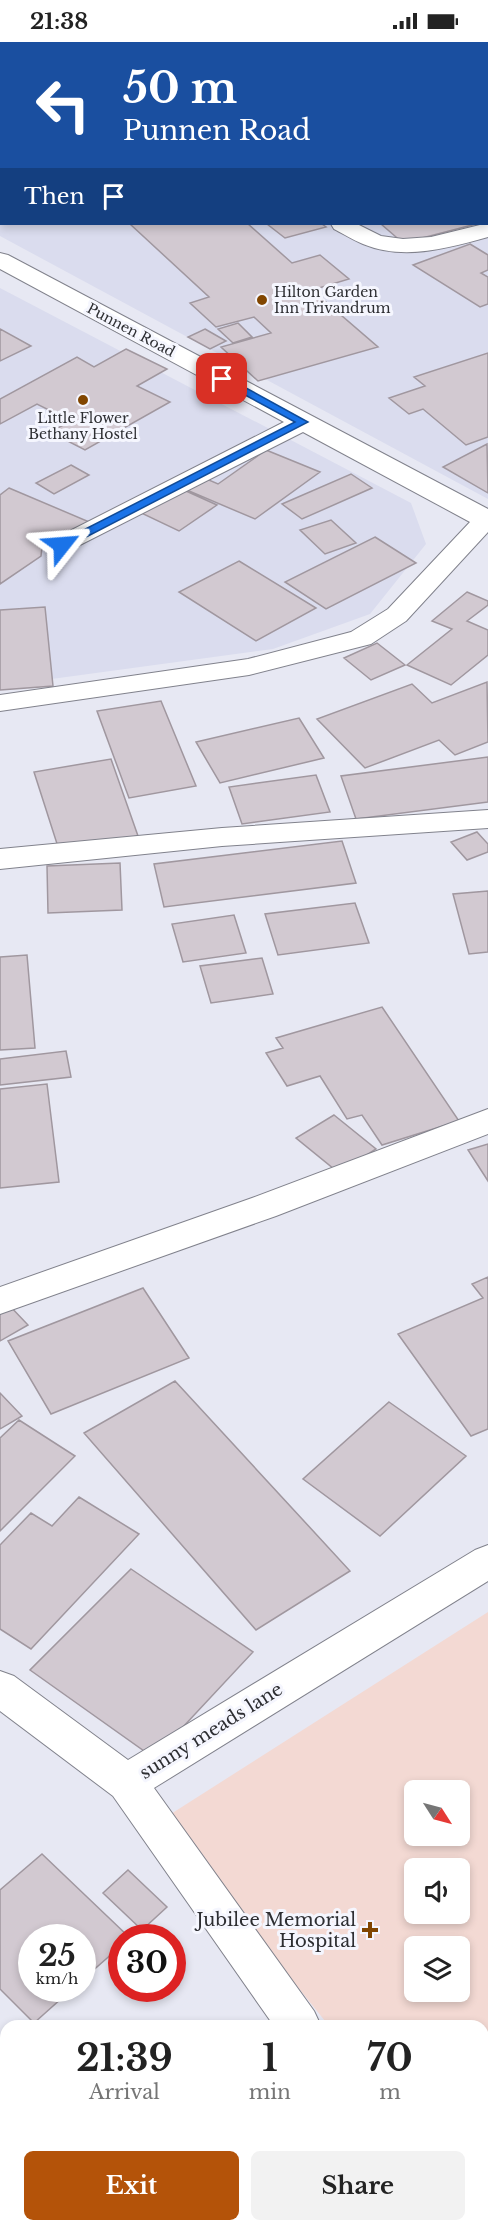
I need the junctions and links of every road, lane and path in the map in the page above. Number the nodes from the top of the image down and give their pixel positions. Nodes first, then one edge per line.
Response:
1 (344, 225) edge
2 (488, 230) edge
3 (0, 260) edge
4 (303, 422) junction
5 (487, 521) edge
6 (62, 545) dead end
7 (0, 703) edge
8 (488, 819) edge
9 (0, 859) edge
10 (488, 1121) edge
11 (0, 1301) edge
12 (488, 1561) edge
13 (0, 1688) edge
14 (127, 1783) junction
15 (295, 2020) edge

1 - 2 street
3 - 4 street, Punnen Road
4 - 5 street, Punnen Road
4 - 6 street
5 - 7 street
8 - 9 street
10 - 11 street
12 - 14 street, sunny meads lane
13 - 14 street
14 - 15 street, sunny meads lane

